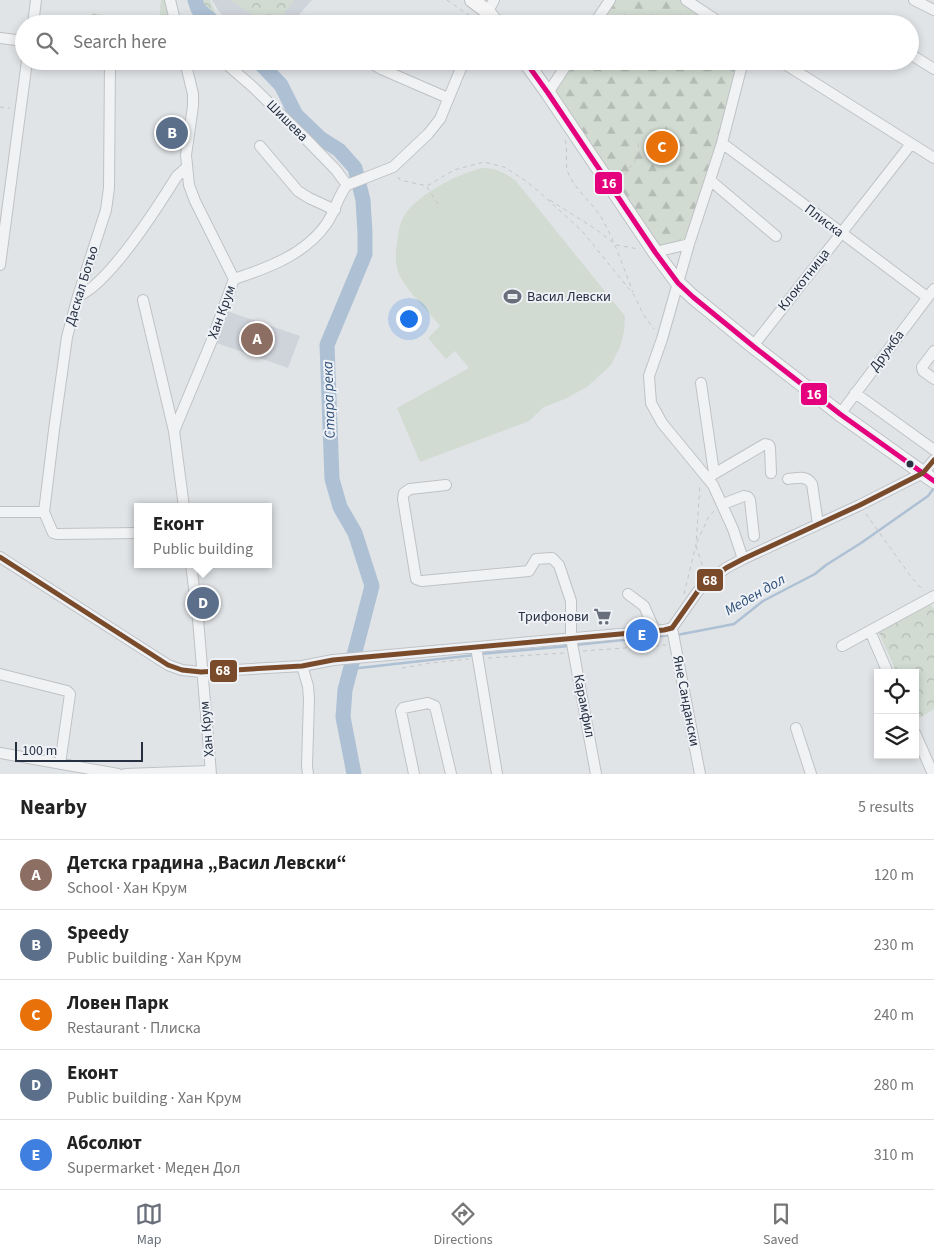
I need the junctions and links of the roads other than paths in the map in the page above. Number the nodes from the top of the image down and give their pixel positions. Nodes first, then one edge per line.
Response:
1 (36, 0) edge
2 (170, 0) edge
3 (472, 0) edge
4 (610, 0) edge
5 (686, 0) edge
6 (914, 0) edge
7 (934, 10) edge
8 (34, 15) edge
9 (174, 15) edge
10 (486, 15) edge
11 (600, 15) edge
12 (708, 15) edge
13 (0, 38) edge
14 (15, 40) edge
15 (919, 60) edge
16 (26, 70) edge
17 (110, 70) edge
18 (187, 70) edge
19 (233, 70) edge
20 (384, 70) edge
21 (460, 70) edge
22 (531, 70) edge
23 (563, 70) edge
24 (741, 70) edge
25 (794, 70) edge
26 (934, 70) edge
27 (548, 93) junction
28 (448, 98) junction
29 (722, 143) junction
30 (911, 144) junction
31 (260, 146) dead end
32 (934, 158) edge
33 (187, 167) junction
34 (710, 180) junction
35 (349, 184) junction
36 (334, 210) junction
37 (840, 233) junction
38 (776, 236) dead end
39 (689, 244) junction
40 (655, 252) junction
41 (0, 265) edge
42 (234, 279) junction
43 (678, 283) junction
44 (931, 293) edge
45 (78, 296) junction
46 (143, 300) dead end
47 (753, 346) junction
48 (934, 351) edge
49 (934, 379) edge
50 (701, 383) dead end
51 (855, 394) junction
52 (840, 414) junction
53 (174, 431) junction
54 (934, 450) edge
55 (934, 460) edge
56 (771, 473) dead end
57 (711, 476) junction
58 (929, 477) edge
59 (788, 479) dead end
60 (446, 485) dead end
61 (183, 503) edge
62 (722, 504) junction
63 (0, 512) edge
64 (44, 512) junction
65 (818, 524) junction
66 (134, 533) edge
67 (754, 536) dead end
68 (0, 557) edge
69 (743, 559) junction
70 (191, 568) edge
71 (628, 594) dead end
72 (932, 597) edge
73 (655, 631) junction
74 (870, 632) junction
75 (673, 636) junction
76 (572, 645) junction
77 (842, 646) dead end
78 (476, 653) junction
79 (302, 666) junction
80 (886, 669) edge
81 (202, 672) junction
82 (0, 674) edge
83 (796, 728) dead end
84 (919, 742) edge
85 (0, 754) edge
86 (60, 764) junction
87 (211, 773) edge
88 (118, 774) edge
89 (125, 774) edge
90 (308, 774) edge
91 (414, 774) edge
92 (451, 774) edge
93 (498, 774) edge
94 (596, 774) edge
95 (700, 774) edge
96 (811, 774) edge
97 (933, 774) edge

1 - 8 street
2 - 9 street
3 - 10 main road
4 - 11 street
5 - 12 street
6 - 7 street
13 - 14 street
15 - 26 street
16 - 41 street
17 - 45 street, Даскал Ботьо
18 - 33 street, Хан Крум
19 - 35 street, Шишева
20 - 28 street
21 - 28 street
22 - 27 main road
23 - 27 street
24 - 29 street
25 - 30 street
27 - 40 main road
28 - 35 street
29 - 34 street
29 - 37 street, Плиска
30 - 32 street
30 - 37 street, Клокотница
31 - 36 street
33 - 42 street, Хан Крум
33 - 45 street
34 - 38 street
34 - 39 street
35 - 36 street
36 - 42 street
37 - 44 street, Плиска
37 - 47 street, Клокотница
39 - 40 street
39 - 43 street
40 - 43 main road
42 - 53 street, Хан Крум
43 - 47 main road
43 - 57 street
44 - 51 street, Дружба
45 - 64 street, Даскал Ботьо
46 - 53 street
47 - 52 main road
48 - 49 street
50 - 57 street
51 - 52 street, Дружба
51 - 54 street
52 - 58 main road
53 - 61 street
55 - 58 street
56 - 57 street
57 - 62 street
58 - 65 street
59 - 65 street
60 - 76 street, Карамфил
62 - 67 street
62 - 69 street
63 - 64 street
64 - 66 street
65 - 69 street
68 - 81 street
69 - 75 street
70 - 81 street, Хан Крум
71 - 73 street
72 - 74 street
73 - 75 street
73 - 76 street
74 - 77 street
74 - 80 street
75 - 95 street, Яне Сандански
76 - 78 street
76 - 94 street, Карамфил
78 - 79 street
78 - 93 street
79 - 81 street
79 - 90 street
81 - 87 street, Хан Крум
82 - 86 street
83 - 96 street
84 - 97 street
85 - 86 street
86 - 88 street
87 - 89 street
91 - 92 street

